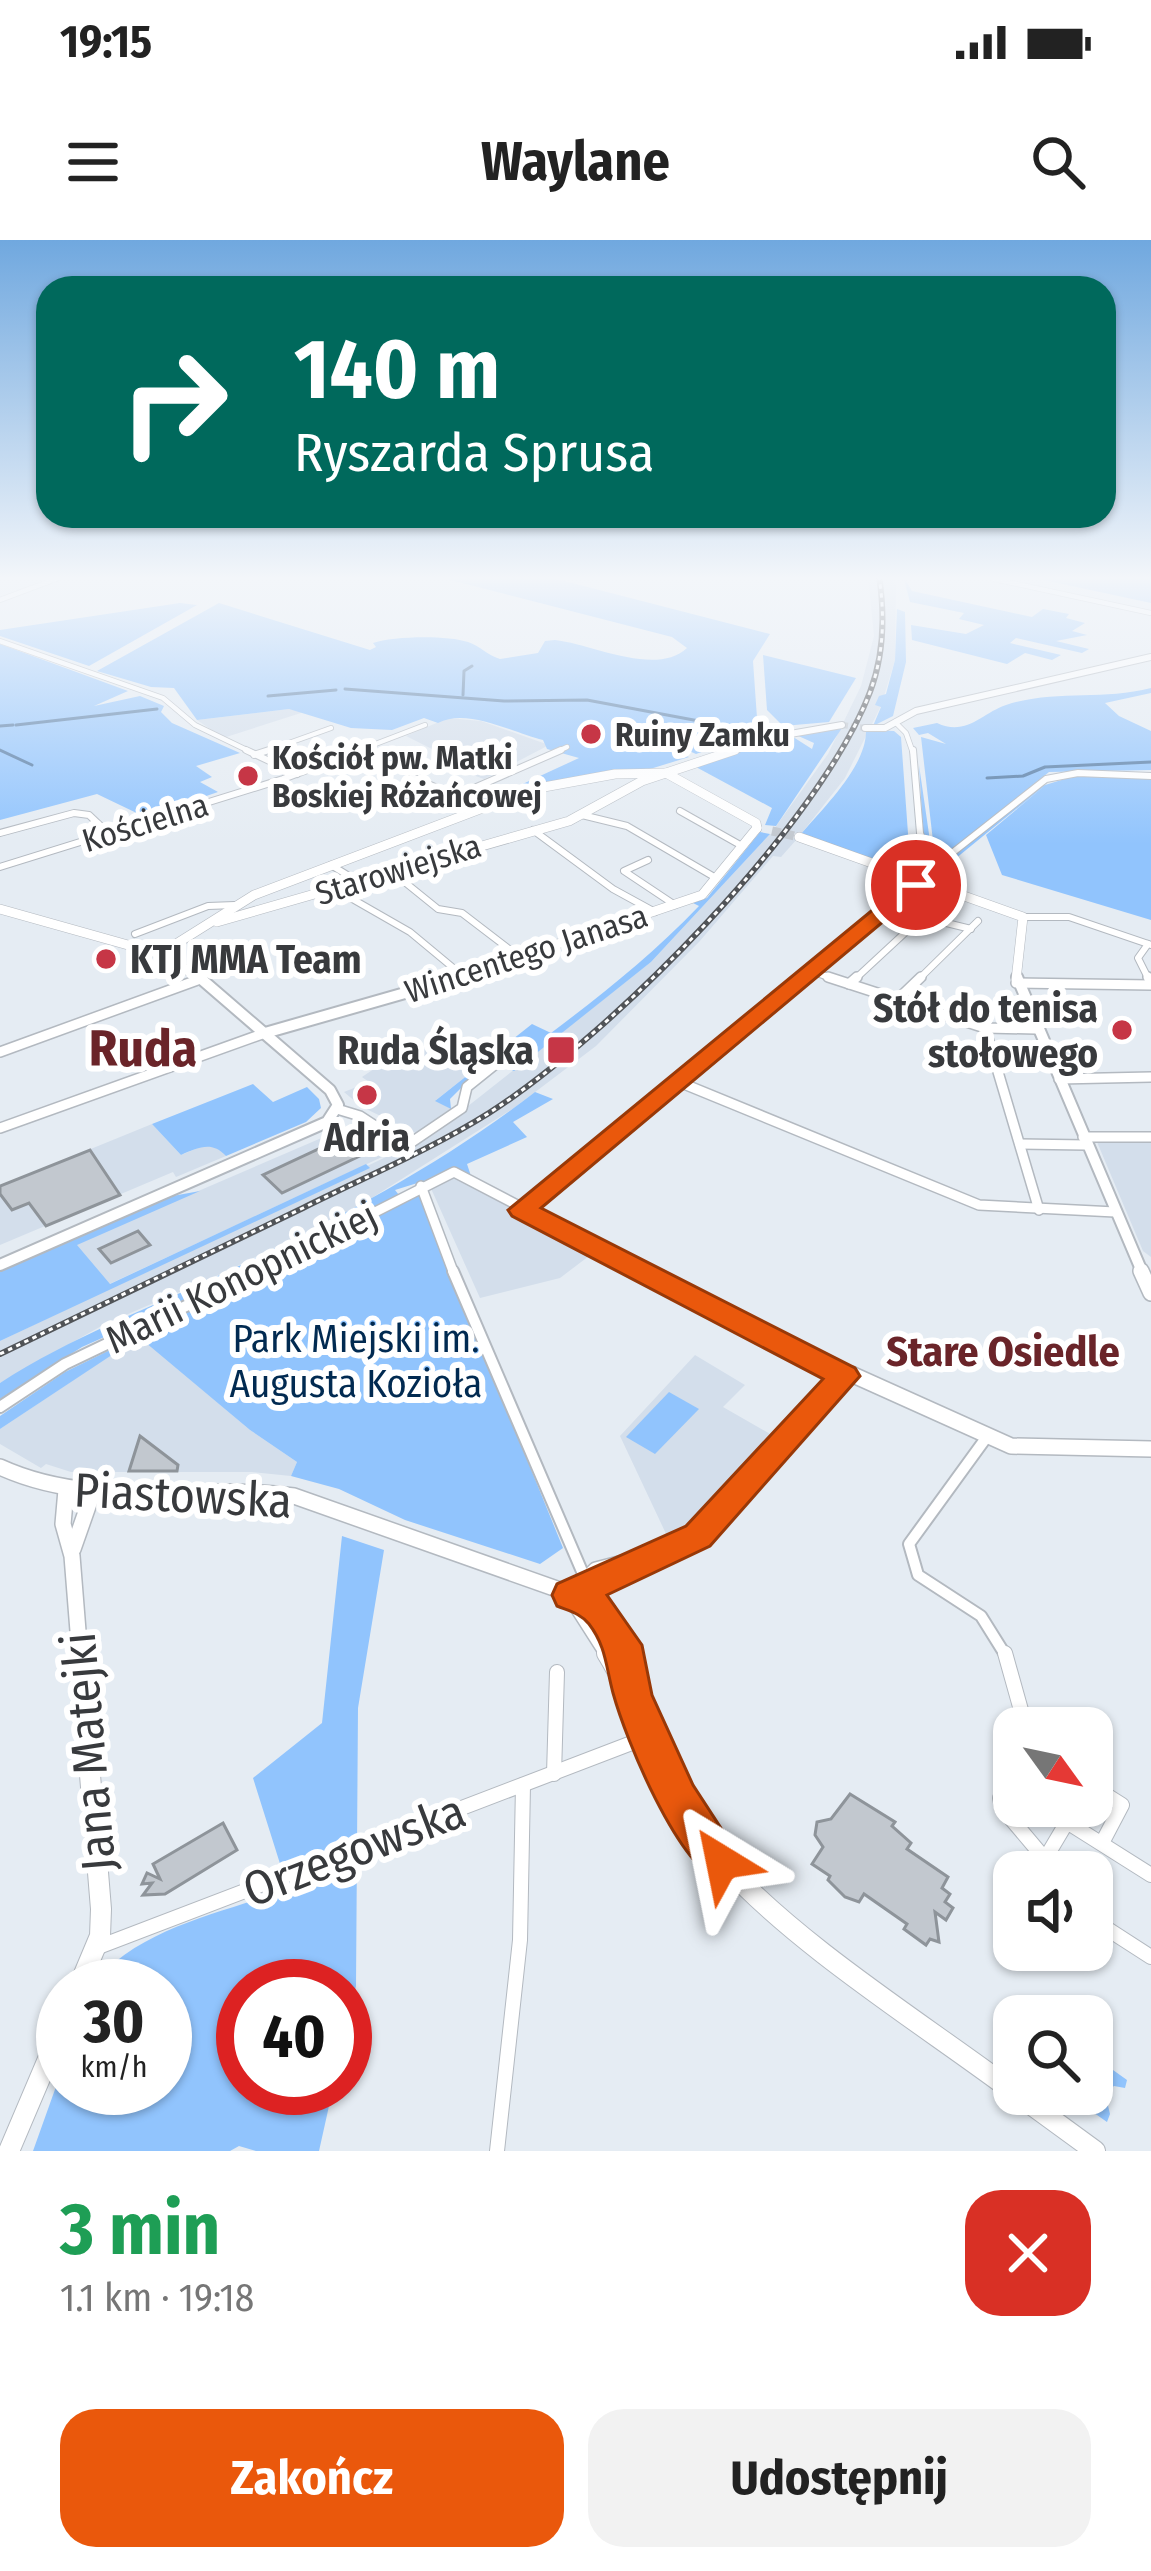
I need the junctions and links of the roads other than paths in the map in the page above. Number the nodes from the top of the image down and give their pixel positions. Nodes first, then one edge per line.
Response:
1 (69, 665) edge
2 (1115, 665) edge
3 (895, 722) junction
4 (425, 725) dead end
5 (842, 725) tunnel mouth
6 (331, 728) dead end
7 (865, 728) tunnel mouth
8 (567, 747) dead end
9 (254, 755) junction
10 (666, 773) junction
11 (297, 774) junction
12 (412, 776) dead end
13 (643, 776) junction
14 (1151, 776) edge
15 (465, 800) junction
16 (478, 806) junction
17 (680, 812) dead end
18 (581, 815) junction
19 (758, 829) junction
20 (532, 830) junction
21 (772, 831) tunnel mouth
22 (0, 832) edge
23 (109, 835) junction
24 (799, 837) tunnel mouth
25 (742, 846) junction
26 (648, 860) dead end
27 (927, 860) junction
28 (331, 865) junction
29 (0, 867) edge
30 (391, 871) junction
31 (716, 878) junction
32 (922, 880) junction
33 (357, 881) junction
34 (334, 889) junction
35 (235, 905) junction
36 (675, 905) junction
37 (0, 909) edge
38 (655, 912) junction
39 (1023, 917) junction
40 (978, 921) dead end
41 (217, 922) junction
42 (971, 929) junction
43 (134, 934) dead end
44 (1150, 944) edge
45 (160, 954) junction
46 (522, 959) junction
47 (811, 971) junction
48 (463, 976) junction
49 (202, 978) junction
50 (1016, 983) junction
51 (849, 984) junction
52 (1151, 984) edge
53 (897, 1000) junction
54 (985, 1028) junction
55 (1036, 1029) junction
56 (265, 1033) junction
57 (518, 1046) dead end
58 (0, 1052) edge
59 (1151, 1077) edge
60 (1059, 1079) junction
61 (679, 1082) junction
62 (337, 1109) junction
63 (0, 1128) edge
64 (1151, 1138) edge
65 (1085, 1141) junction
66 (1020, 1144) junction
67 (421, 1186) junction
68 (522, 1210) junction
69 (1039, 1210) junction
70 (1115, 1212) junction
71 (0, 1264) edge
72 (1151, 1293) edge
73 (844, 1376) junction
74 (0, 1407) edge
75 (986, 1438) junction
76 (1151, 1449) edge
77 (0, 1467) edge
78 (66, 1490) junction
79 (93, 1492) junction
80 (665, 1553) junction
81 (72, 1556) junction
82 (584, 1576) junction
83 (570, 1595) junction
84 (557, 1672) dead end
85 (1022, 1707) edge
86 (650, 1736) junction
87 (554, 1774) junction
88 (523, 1785) junction
89 (1016, 1827) edge
90 (1075, 1827) edge
91 (1110, 1827) edge
92 (1102, 1843) junction
93 (1034, 1851) edge
94 (1151, 1875) edge
95 (1113, 1933) edge
96 (96, 1948) junction
97 (1151, 1957) edge
98 (91, 1959) edge
99 (993, 2076) edge
100 (36, 2088) edge
101 (1046, 2115) edge
102 (9, 2151) edge
103 (496, 2151) edge
104 (1095, 2151) edge

1 - 9 street
2 - 3 street
3 - 7 street
3 - 27 street
4 - 11 street, Kościelna
5 - 10 street
6 - 9 street
8 - 15 street
9 - 11 street
10 - 13 street
10 - 19 street
11 - 23 street, Kościelna
12 - 15 street
13 - 16 street
13 - 18 street, Starowiejska
14 - 27 street
15 - 16 street
16 - 28 street
17 - 25 street
18 - 20 street, Starowiejska
18 - 31 street
19 - 21 street
19 - 25 street, Wincentego Janasa
20 - 30 street, Starowiejska
20 - 38 street
22 - 23 street
23 - 29 street, Kościelna
24 - 32 street
25 - 31 street, Wincentego Janasa
26 - 36 street
27 - 32 street
28 - 33 street
28 - 35 street
30 - 33 street, Starowiejska
30 - 46 street
31 - 36 street, Wincentego Janasa
32 - 39 street
32 - 47 street
33 - 34 street, Starowiejska
34 - 41 street, Starowiejska
34 - 48 street
35 - 41 street
35 - 43 street
36 - 38 street, Wincentego Janasa
37 - 45 street
38 - 46 street, Wincentego Janasa
39 - 44 street
39 - 50 street
40 - 42 street
41 - 45 street
42 - 51 street
42 - 53 street
44 - 52 street
45 - 49 street
46 - 48 street, Wincentego Janasa
47 - 51 street
47 - 61 street
48 - 56 street, Wincentego Janasa
49 - 56 street
49 - 58 street
50 - 52 street
50 - 55 street
51 - 53 street
53 - 54 street
54 - 55 street
54 - 66 street
55 - 60 street
56 - 62 street
56 - 63 street
57 - 62 street
59 - 60 street
60 - 65 street
61 - 68 street
61 - 69 street
62 - 71 street
64 - 65 street
65 - 66 street
65 - 70 street
66 - 69 street
67 - 68 street
67 - 74 street, Marii Konopnickiej
67 - 82 street
68 - 73 street
69 - 70 street
70 - 72 street
73 - 75 street
73 - 80 street
75 - 76 street
75 - 85 street
77 - 78 street, Piastowska
78 - 79 street, Piastowska
78 - 81 street, Jana Matejki
79 - 81 street, Jana Matejki
79 - 83 street, Piastowska
80 - 82 street
80 - 83 street
81 - 96 street, Jana Matejki
82 - 83 street
83 - 86 street
84 - 87 street
86 - 87 street, Orzegowska
86 - 99 street
87 - 88 street, Orzegowska
88 - 96 street, Orzegowska
88 - 103 street
89 - 93 street
90 - 92 street
91 - 92 street
92 - 94 street
95 - 97 street
96 - 98 street
100 - 102 street
101 - 104 street

